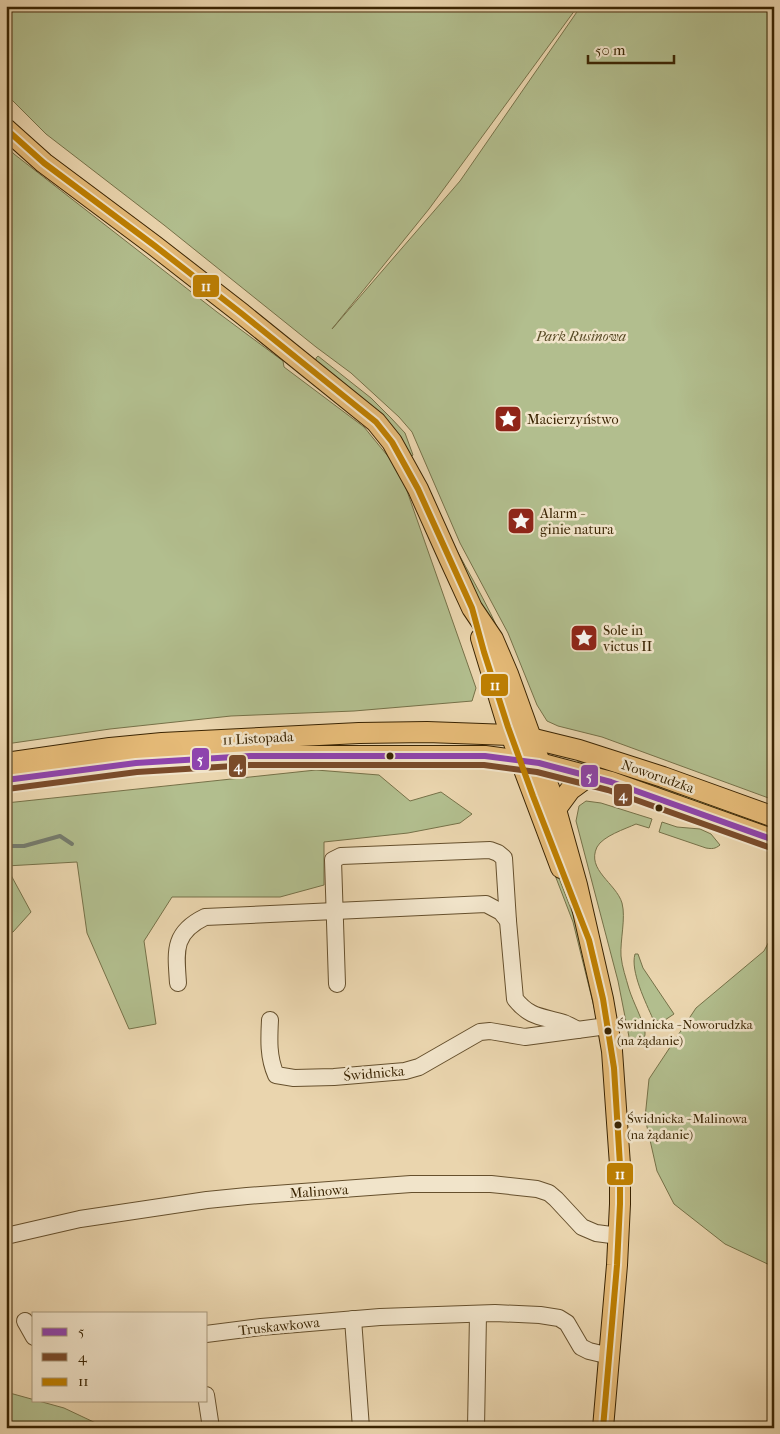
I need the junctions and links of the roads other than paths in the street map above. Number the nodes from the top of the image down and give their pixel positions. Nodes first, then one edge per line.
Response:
1 (6, 129) edge
2 (472, 608) junction
3 (501, 704) junction
4 (478, 733) junction
5 (521, 736) junction
6 (530, 761) junction
7 (6, 763) edge
8 (589, 776) junction
9 (6, 780) edge
10 (556, 809) junction
11 (774, 817) edge
12 (774, 840) edge
13 (334, 911) junction
14 (508, 921) junction
15 (589, 940) junction
16 (178, 983) dead end
17 (338, 984) dead end
18 (270, 1020) dead end
19 (607, 1026) junction
20 (578, 1030) junction
21 (6, 1236) edge
22 (619, 1236) junction
23 (478, 1314) junction
24 (353, 1319) junction
25 (25, 1321) dead end
26 (32, 1333) edge
27 (208, 1334) edge
28 (610, 1356) junction
29 (207, 1402) edge
30 (211, 1428) edge
31 (361, 1428) edge
32 (476, 1428) edge
33 (603, 1428) edge

1 - 2 main road
2 - 3 main road
2 - 5 main road
3 - 4 main road
3 - 5 main road
4 - 5 main road, 11 Listopada
4 - 7 main road, 11 Listopada
5 - 6 main road
5 - 11 main road, Noworudzka
6 - 8 main road, Noworudzka
6 - 9 main road, 11 Listopada
6 - 10 main road
6 - 15 main road
8 - 10 main road
8 - 12 main road, Noworudzka
10 - 15 main road
13 - 14 street
13 - 14 street, Świdnicka
13 - 16 street
13 - 17 street, Świdnicka
14 - 20 street, Świdnicka
15 - 19 main road
18 - 20 street, Świdnicka
19 - 20 street, Świdnicka
19 - 22 main road
21 - 22 street, Malinowa
22 - 28 main road
23 - 24 street, Truskawkowa
23 - 28 street, Truskawkowa
23 - 32 street
24 - 27 street, Truskawkowa
24 - 31 street
25 - 26 street
28 - 33 main road
29 - 30 street

